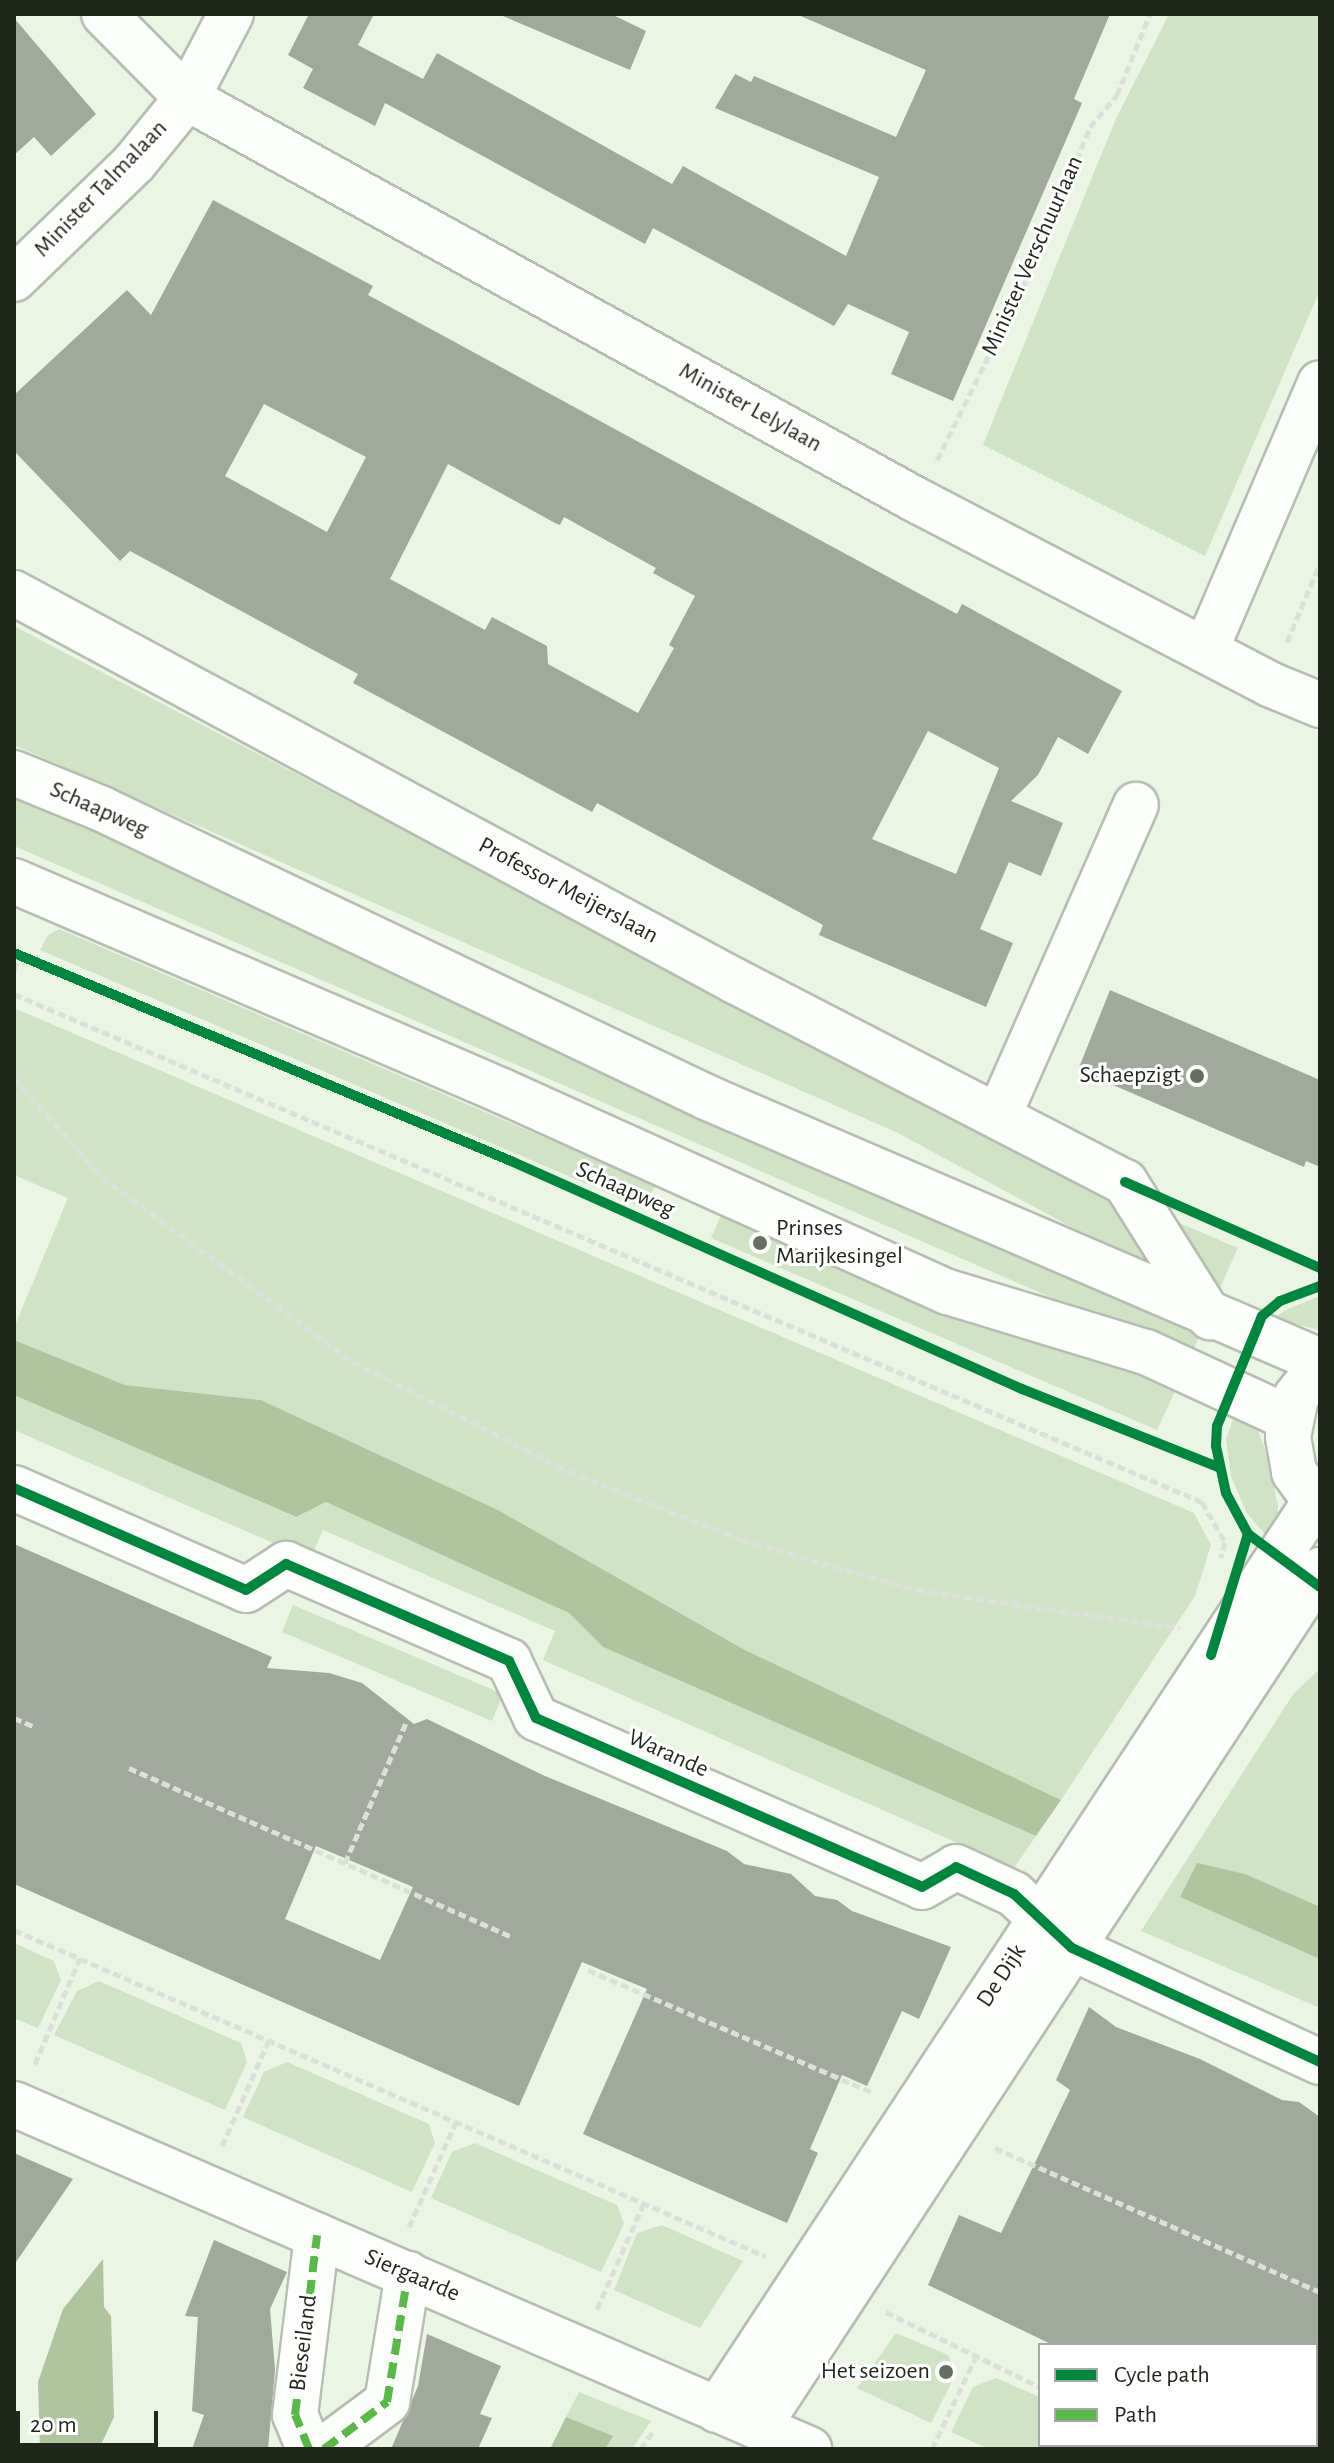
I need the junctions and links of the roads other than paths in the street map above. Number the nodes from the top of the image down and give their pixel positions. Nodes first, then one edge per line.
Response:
1 (104, 14) edge
2 (231, 14) edge
3 (187, 98) junction
4 (14, 279) edge
5 (1320, 383) edge
6 (14, 593) edge
7 (1207, 647) junction
8 (1320, 705) edge
9 (14, 773) edge
10 (1136, 805) dead end
11 (14, 881) edge
12 (999, 1115) junction
13 (1210, 1317) junction
14 (1320, 1364) edge
15 (1289, 1418) junction
16 (14, 1488) edge
17 (1317, 1506) edge
18 (1320, 1570) edge
19 (1038, 1919) junction
20 (1072, 1948) junction
21 (1320, 2062) edge
22 (18, 2105) edge
23 (317, 2235) junction
24 (404, 2272) junction
25 (717, 2410) junction
26 (758, 2427) junction
27 (309, 2449) edge
28 (324, 2449) edge
29 (809, 2449) edge

1 - 3 street, Minister Talmalaan
2 - 3 street, Minister Talmalaan
3 - 4 street, Minister Talmalaan
3 - 7 street, Minister Lelylaan
5 - 7 street
6 - 12 street, Professor Meijerslaan
7 - 8 street, Minister Lelylaan
9 - 13 street, Schaapweg
10 - 12 street
11 - 15 street, Schaapweg
12 - 13 street, Professor Meijerslaan
13 - 14 street, Schaapweg
14 - 15 street
15 - 17 street
16 - 19 street, Warande
17 - 19 street, De Dijk
18 - 20 street, De Dijk
19 - 20 street, Warande
19 - 25 street, De Dijk
20 - 21 street, Warande
20 - 26 street, De Dijk
22 - 23 street, Siergaarde
23 - 24 street, Siergaarde
23 - 27 street, Bieseiland
24 - 25 street, Siergaarde
24 - 28 street
25 - 26 street, Siergaarde
26 - 29 street, Siergaarde

